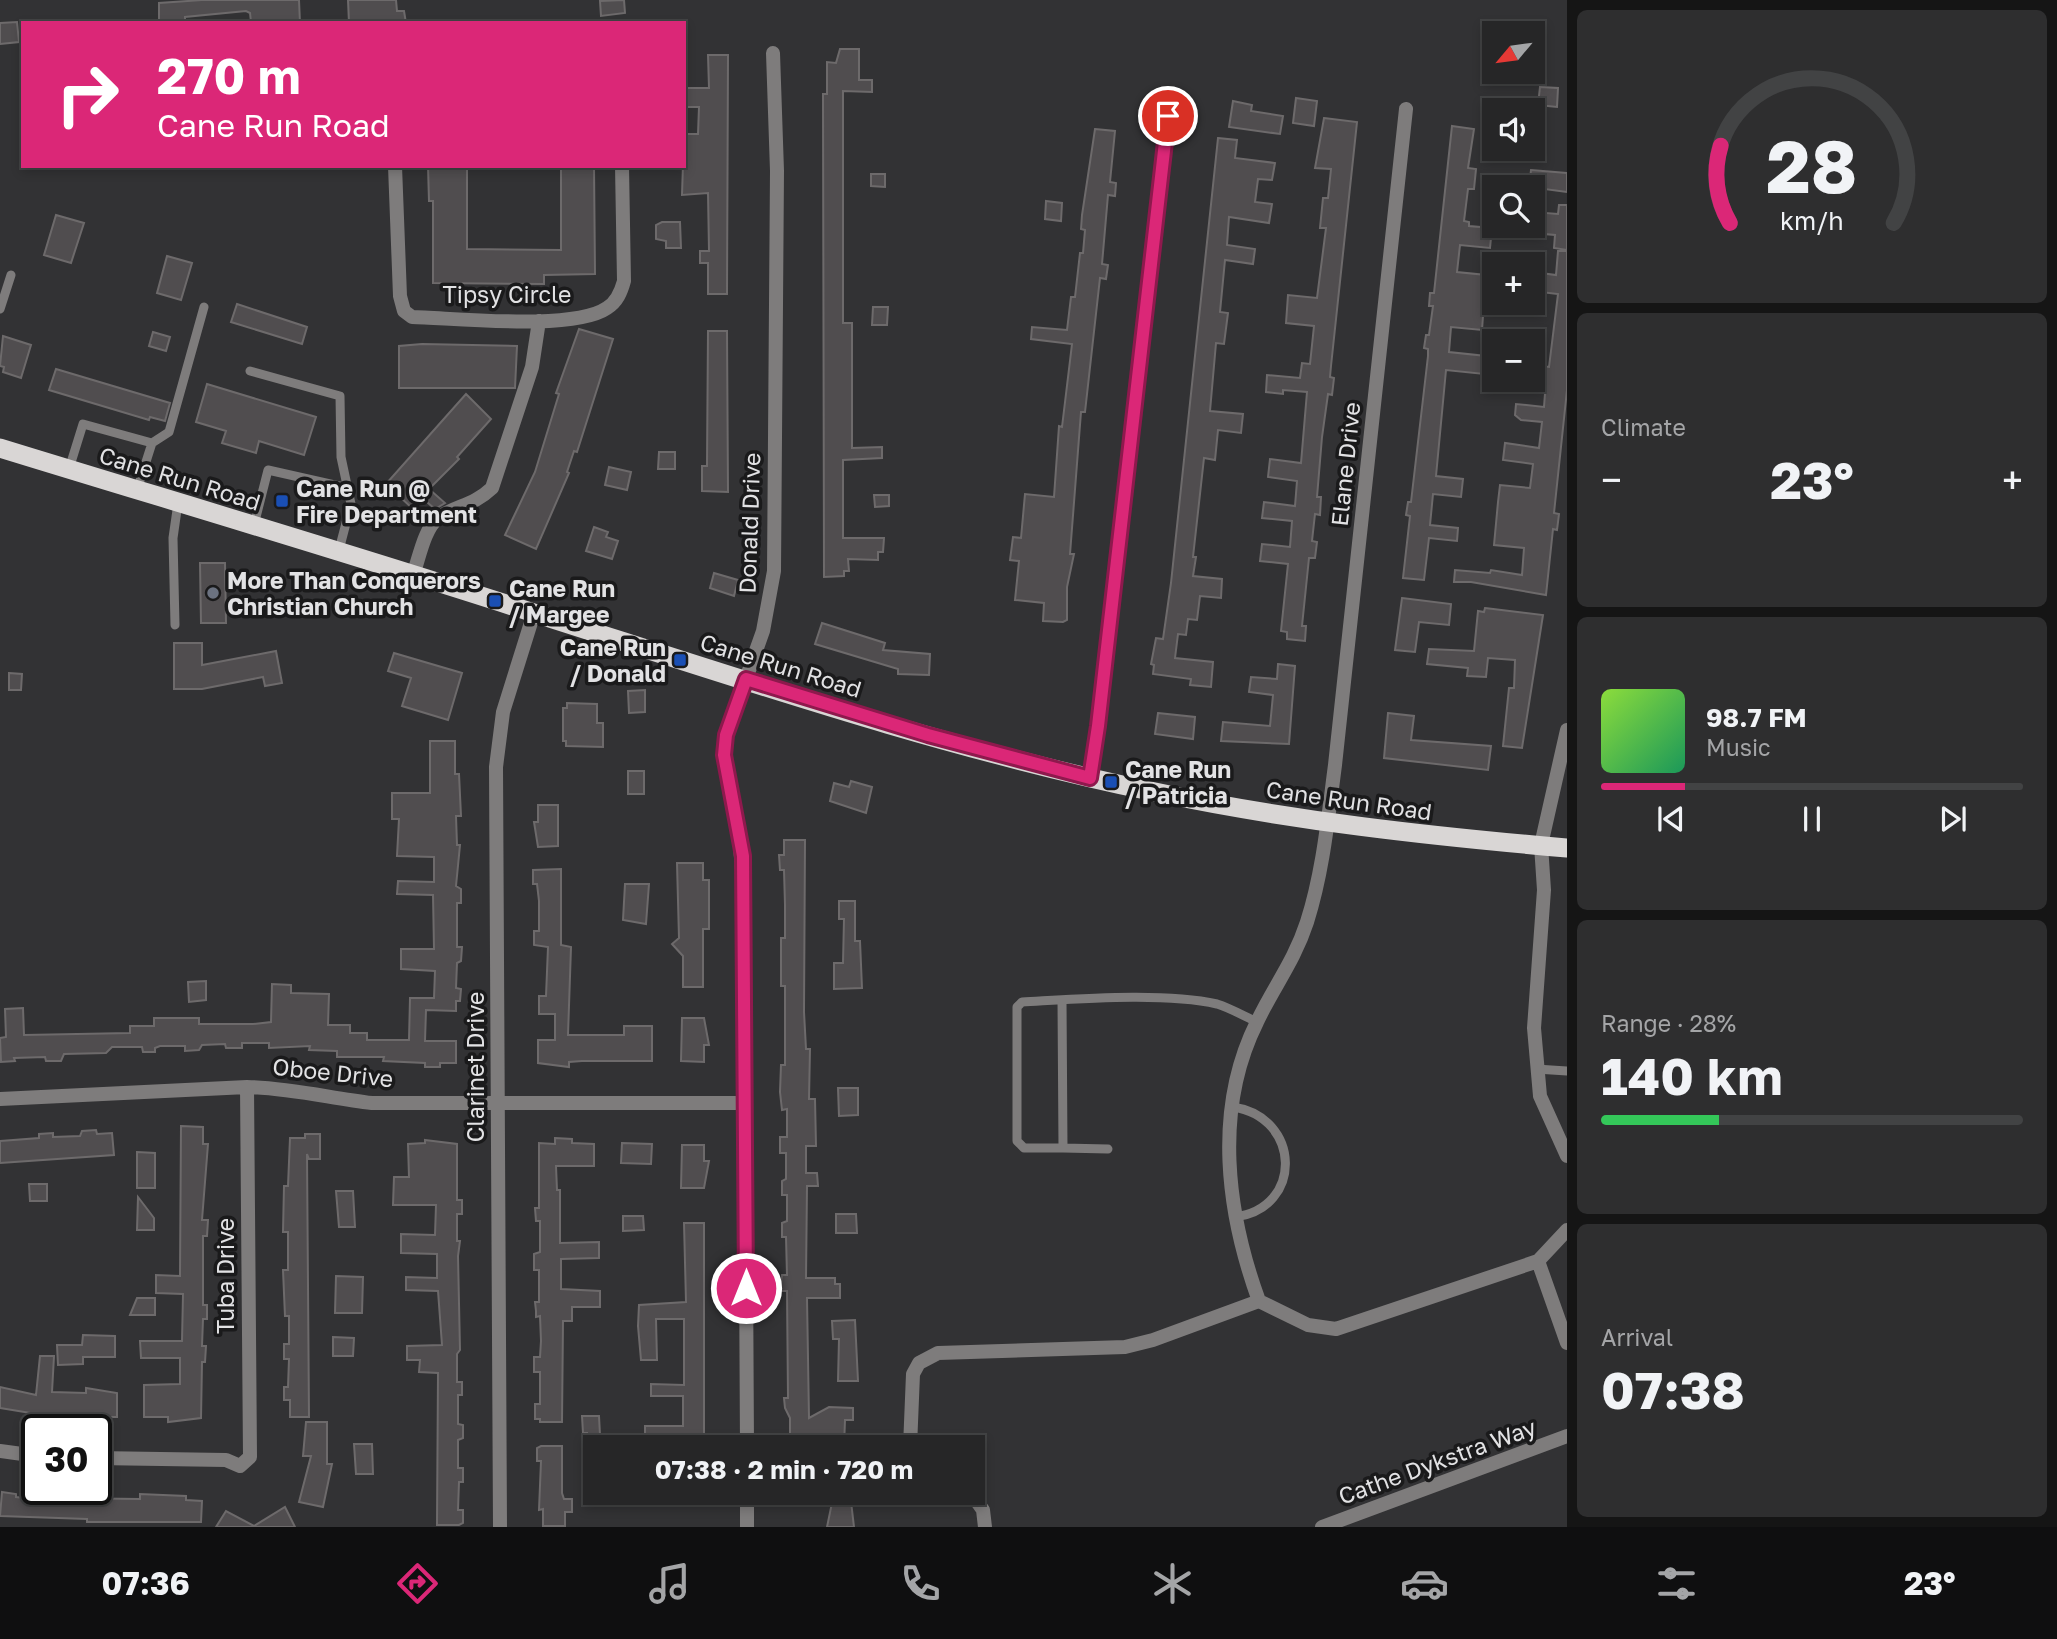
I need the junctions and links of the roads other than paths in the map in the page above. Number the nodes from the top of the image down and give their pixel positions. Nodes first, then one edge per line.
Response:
1 (773, 53) dead end
2 (1406, 109) dead end
3 (1168, 116) dead end
4 (395, 168) edge
5 (622, 168) edge
6 (11, 275) dead end
7 (204, 307) dead end
8 (0, 309) edge
9 (539, 321) junction
10 (250, 372) dead end
11 (152, 443) junction
12 (0, 447) edge
13 (69, 469) junction
14 (348, 488) junction
15 (138, 490) junction
16 (178, 503) junction
17 (253, 526) junction
18 (338, 552) junction
19 (413, 575) junction
20 (534, 612) junction
21 (175, 625) dead end
22 (746, 679) junction
23 (1567, 730) edge
24 (1090, 778) junction
25 (1328, 822) junction
26 (1541, 845) junction
27 (1567, 848) edge
28 (1062, 1000) junction
29 (1256, 1022) junction
30 (1536, 1069) junction
31 (1567, 1071) edge
32 (247, 1087) junction
33 (0, 1099) edge
34 (498, 1102) junction
35 (745, 1103) junction
36 (1233, 1107) junction
37 (1063, 1148) junction
38 (1108, 1149) dead end
39 (1567, 1156) edge
40 (1235, 1217) junction
41 (1567, 1230) edge
42 (1538, 1261) junction
43 (1259, 1301) junction
44 (1567, 1343) edge
45 (747, 1435) edge
46 (910, 1435) edge
47 (1567, 1436) edge
48 (0, 1451) edge
49 (21, 1454) edge
50 (112, 1458) edge
51 (747, 1505) edge
52 (980, 1505) edge
53 (500, 1527) edge
54 (747, 1527) edge
55 (985, 1527) edge
56 (1322, 1527) edge

1 - 22 street, Donald Drive
2 - 25 street, Elane Drive
3 - 24 street
4 - 9 street, Tipsy Circle
5 - 9 street, Tipsy Circle
6 - 8 lane
7 - 11 lane
9 - 19 street
10 - 14 lane
11 - 13 lane
11 - 15 lane
12 - 13 highway, Cane Run Road
13 - 15 highway, Cane Run Road
14 - 17 lane
14 - 18 lane
15 - 16 highway, Cane Run Road
16 - 17 highway, Cane Run Road
16 - 21 lane
17 - 18 highway, Cane Run Road
18 - 19 highway, Cane Run Road
19 - 20 highway, Cane Run Road
20 - 22 highway, Cane Run Road
20 - 34 street, Clarinet Drive
22 - 24 highway, Cane Run Road
22 - 35 street, Donald Drive
23 - 26 street
24 - 25 highway, Cane Run Road
25 - 26 highway, Cane Run Road
25 - 29 street
26 - 27 highway, Cane Run Road
26 - 30 street
28 - 29 lane
28 - 37 lane
28 - 37 lane
29 - 36 street
30 - 31 lane
30 - 39 street
32 - 33 street, Oboe Drive
32 - 34 street, Oboe Drive
32 - 50 street, Tuba Drive
34 - 35 street, Oboe Drive
34 - 53 street, Clarinet Drive
35 - 45 street, Donald Drive
36 - 40 street
36 - 40 lane
37 - 38 lane
40 - 43 street
41 - 42 street
42 - 43 street
42 - 44 street
43 - 46 street
47 - 56 street, Cathe Dykstra Way
48 - 49 street
51 - 54 street
52 - 55 street

